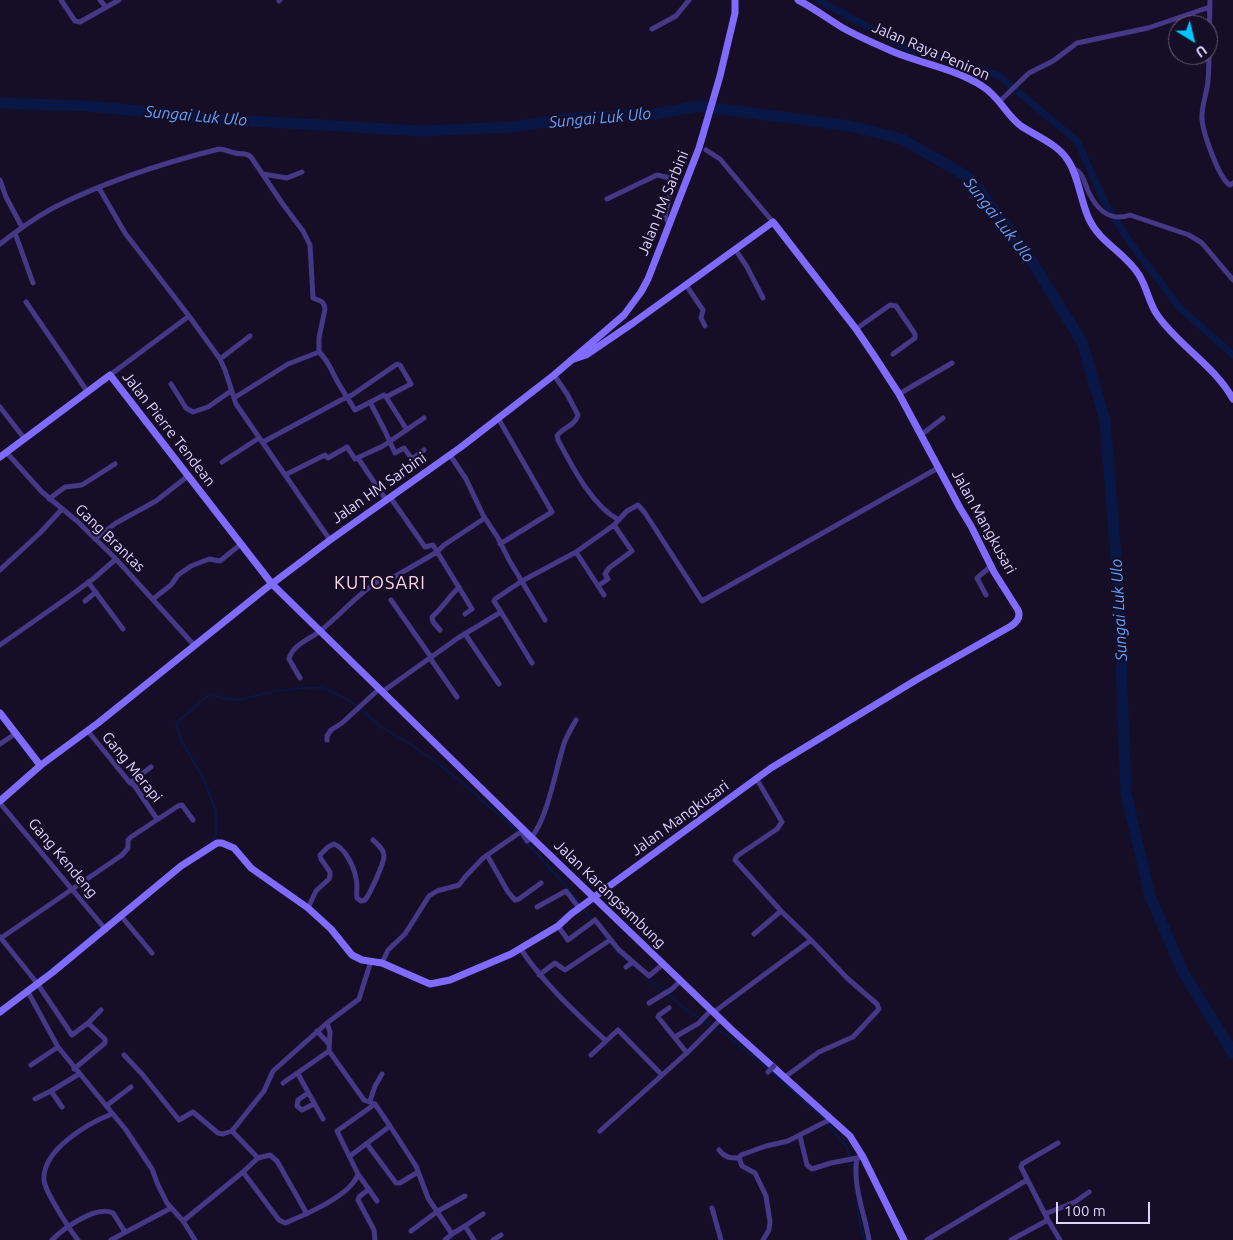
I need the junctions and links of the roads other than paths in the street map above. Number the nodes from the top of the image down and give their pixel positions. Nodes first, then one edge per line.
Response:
1 (61, 0) edge
2 (100, 0) edge
3 (119, 0) edge
4 (689, 0) edge
5 (736, 0) edge
6 (798, 0) edge
7 (1210, 0) edge
8 (106, 7) junction
9 (1210, 7) junction
10 (652, 29) dead end
11 (999, 102) junction
12 (706, 150) dead end
13 (1072, 168) junction
14 (302, 172) dead end
15 (263, 174) junction
16 (0, 180) edge
17 (1233, 182) edge
18 (99, 188) junction
19 (606, 199) dead end
20 (773, 222) junction
21 (669, 225) junction
22 (22, 226) junction
23 (15, 233) junction
24 (0, 244) edge
25 (735, 249) junction
26 (1233, 280) edge
27 (33, 283) dead end
28 (686, 285) junction
29 (763, 298) dead end
30 (26, 302) dead end
31 (189, 316) junction
32 (705, 326) dead end
33 (856, 329) junction
34 (250, 336) dead end
35 (319, 352) junction
36 (893, 354) dead end
37 (220, 359) junction
38 (571, 360) junction
39 (952, 364) dead end
40 (110, 374) junction
41 (554, 375) junction
42 (171, 384) dead end
43 (88, 391) junction
44 (231, 391) junction
45 (899, 394) junction
46 (347, 397) junction
47 (386, 397) junction
48 (234, 398) junction
49 (1233, 400) edge
50 (370, 402) junction
51 (0, 407) edge
52 (424, 418) dead end
53 (498, 418) junction
54 (943, 418) dead end
55 (407, 430) junction
56 (920, 435) junction
57 (24, 438) junction
58 (261, 440) junction
59 (390, 442) junction
60 (424, 450) dead end
61 (6, 452) junction
62 (450, 455) junction
63 (0, 457) edge
64 (358, 458) junction
65 (222, 462) dead end
66 (115, 464) dead end
67 (938, 468) junction
68 (285, 475) junction
69 (188, 476) junction
70 (388, 498) junction
71 (49, 499) junction
72 (62, 509) junction
73 (485, 518) junction
74 (619, 520) junction
75 (614, 525) junction
76 (95, 539) junction
77 (330, 540) junction
78 (241, 544) junction
79 (500, 544) junction
80 (437, 552) junction
81 (576, 552) junction
82 (116, 558) junction
83 (991, 566) junction
84 (0, 570) edge
85 (522, 581) junction
86 (88, 582) junction
87 (272, 584) junction
88 (598, 586) junction
89 (459, 587) junction
90 (96, 592) junction
91 (604, 595) dead end
92 (986, 595) dead end
93 (154, 599) junction
94 (391, 600) dead end
95 (85, 602) dead end
96 (501, 612) junction
97 (465, 614) dead end
98 (545, 620) dead end
99 (123, 629) dead end
100 (440, 630) dead end
101 (320, 631) junction
102 (465, 634) junction
103 (0, 645) edge
104 (194, 645) junction
105 (431, 658) junction
106 (532, 663) dead end
107 (300, 678) dead end
108 (499, 684) dead end
109 (381, 690) junction
110 (457, 697) dead end
111 (0, 713) edge
112 (576, 720) dead end
113 (88, 730) junction
114 (15, 734) junction
115 (327, 740) dead end
116 (0, 744) edge
117 (40, 766) junction
118 (151, 767) dead end
119 (756, 778) junction
120 (130, 783) junction
121 (0, 802) edge
122 (157, 819) junction
123 (193, 820) dead end
124 (532, 838) junction
125 (373, 840) dead end
126 (487, 855) junction
127 (541, 883) dead end
128 (73, 890) junction
129 (593, 897) junction
130 (581, 906) junction
131 (537, 907) dead end
132 (308, 908) junction
133 (781, 911) junction
134 (121, 916) junction
135 (558, 926) junction
136 (104, 927) junction
137 (754, 934) dead end
138 (1, 938) edge
139 (610, 940) junction
140 (811, 940) junction
141 (520, 948) junction
142 (152, 954) dead end
143 (371, 961) junction
144 (382, 963) junction
145 (632, 963) junction
146 (663, 964) junction
147 (626, 967) dead end
148 (539, 975) junction
149 (680, 980) junction
150 (35, 981) junction
151 (28, 992) junction
152 (649, 1004) dead end
153 (669, 1008) dead end
154 (1, 1010) edge
155 (101, 1010) dead end
156 (712, 1011) junction
157 (721, 1019) junction
158 (88, 1023) junction
159 (327, 1023) junction
160 (317, 1031) junction
161 (675, 1037) junction
162 (606, 1041) junction
163 (329, 1044) junction
164 (58, 1048) junction
165 (329, 1051) junction
166 (687, 1053) junction
167 (124, 1055) dead end
168 (591, 1055) dead end
169 (31, 1065) dead end
170 (77, 1071) junction
171 (298, 1074) junction
172 (382, 1074) dead end
173 (661, 1074) junction
174 (785, 1077) junction
175 (283, 1082) dead end
176 (131, 1088) dead end
177 (51, 1091) junction
178 (308, 1093) junction
179 (35, 1099) dead end
180 (373, 1103) junction
181 (314, 1104) junction
182 (106, 1106) junction
183 (62, 1107) dead end
184 (112, 1114) junction
185 (323, 1119) dead end
186 (830, 1119) junction
187 (390, 1126) junction
188 (232, 1131) junction
189 (600, 1131) dead end
190 (800, 1136) junction
191 (367, 1144) junction
192 (1058, 1144) dead end
193 (719, 1150) dead end
194 (350, 1156) junction
195 (258, 1158) junction
196 (740, 1158) junction
197 (856, 1158) junction
198 (243, 1172) junction
199 (418, 1172) junction
200 (358, 1174) junction
201 (1027, 1180) junction
202 (368, 1189) junction
203 (1089, 1192) dead end
204 (465, 1196) dead end
205 (378, 1201) dead end
206 (171, 1208) junction
207 (712, 1208) dead end
208 (438, 1211) junction
209 (307, 1214) junction
210 (483, 1214) dead end
211 (1046, 1217) junction
212 (183, 1221) junction
213 (465, 1226) junction
214 (67, 1227) junction
215 (411, 1230) dead end
216 (125, 1232) junction
217 (452, 1234) junction
218 (501, 1235) dead end
219 (52, 1240) edge
220 (78, 1240) edge
221 (112, 1240) edge
222 (196, 1240) edge
223 (376, 1240) edge
224 (444, 1240) edge
225 (474, 1240) edge
226 (493, 1240) edge
227 (721, 1240) edge
228 (763, 1240) edge
229 (869, 1240) edge
230 (904, 1240) edge
231 (927, 1240) edge
232 (1011, 1240) edge
233 (1060, 1240) edge

1 - 8 street
2 - 8 street
3 - 8 street
4 - 10 street
5 - 21 main road, Jalan HM Sarbini
6 - 11 main road, Jalan Raya Peniron
7 - 9 street
9 - 11 street
9 - 17 street
11 - 13 main road, Jalan Raya Peniron
12 - 20 street
13 - 26 street
13 - 49 main road, Jalan Raya Peniron
14 - 15 street
15 - 18 street
15 - 35 street
16 - 22 street
18 - 22 street
18 - 31 street
19 - 21 street
20 - 25 main road
20 - 33 main road, Jalan Mangkusari
21 - 38 main road, Jalan HM Sarbini
22 - 23 street
23 - 24 street
23 - 27 street
25 - 28 main road
25 - 29 street
28 - 32 street
28 - 38 main road
30 - 43 street
31 - 37 street
31 - 40 street
33 - 36 street
33 - 45 main road, Jalan Mangkusari
34 - 37 street
35 - 46 street
35 - 48 street
37 - 44 street
38 - 41 main road, Jalan HM Sarbini
39 - 45 street
40 - 43 main road, Jalan Pierre Tendean
40 - 69 main road, Jalan Pierre Tendean
41 - 53 main road, Jalan HM Sarbini
41 - 74 street
42 - 44 street
43 - 57 main road, Jalan Pierre Tendean
44 - 48 street
45 - 56 main road, Jalan Mangkusari
46 - 47 street
46 - 50 street
46 - 58 street
47 - 50 street
47 - 55 street
48 - 58 street
50 - 59 street
51 - 57 street
52 - 55 street
53 - 62 main road, Jalan HM Sarbini
53 - 79 street
54 - 56 street
55 - 59 street
56 - 67 main road, Jalan Mangkusari
57 - 61 main road, Jalan Pierre Tendean
58 - 65 street
58 - 68 street
59 - 60 street
59 - 64 street
61 - 63 main road, Jalan Pierre Tendean
61 - 71 street, Gang Brantas
62 - 70 main road, Jalan HM Sarbini
62 - 73 street
64 - 68 street
64 - 70 street
66 - 71 street
67 - 74 street
67 - 83 main road, Jalan Mangkusari
68 - 77 street
69 - 76 street
69 - 78 main road, Jalan Pierre Tendean
70 - 77 main road, Jalan HM Sarbini
70 - 80 street
71 - 72 street, Gang Brantas
72 - 76 street, Gang Brantas
72 - 84 street
73 - 79 street
73 - 80 street
74 - 75 street
75 - 81 street
75 - 88 street
76 - 82 street, Gang Brantas
77 - 87 main road, Jalan HM Sarbini
78 - 87 main road, Jalan Pierre Tendean
78 - 93 street
79 - 85 street
80 - 89 street
80 - 101 street
81 - 85 street
81 - 88 street
82 - 86 street
82 - 93 street, Gang Brantas
83 - 92 street
83 - 119 main road, Jalan Mangkusari
85 - 96 street
85 - 98 street
86 - 90 street
86 - 103 street
87 - 101 main road, Jalan Karangsambung
87 - 104 main road, Jalan HM Sarbini
88 - 91 street
89 - 97 street
89 - 100 street
90 - 95 street
90 - 99 street
93 - 104 street, Gang Brantas
94 - 105 street
96 - 102 street
96 - 106 street
101 - 107 street
101 - 109 main road, Jalan Karangsambung
102 - 105 street
102 - 108 street
104 - 113 main road, Jalan HM Sarbini
105 - 109 street
105 - 110 street
109 - 115 street
109 - 124 main road, Jalan Karangsambung
111 - 114 main road
112 - 124 street
113 - 117 main road, Jalan HM Sarbini
113 - 120 street, Gang Merapi
114 - 116 street
114 - 117 main road
117 - 121 main road, Jalan HM Sarbini
118 - 120 street
119 - 129 main road, Jalan Mangkusari
119 - 133 street
120 - 122 street, Gang Merapi
121 - 128 street, Gang Kendeng
122 - 123 street
122 - 128 street
124 - 126 street
124 - 129 main road, Jalan Karangsambung
125 - 132 street
126 - 127 street
126 - 144 street
128 - 136 street, Gang Kendeng
128 - 138 street
129 - 130 main road, Jalan Mangkusari
129 - 146 main road, Jalan Karangsambung
130 - 131 street
130 - 135 main road, Jalan Mangkusari
132 - 134 main road, Jalan Mangkusari
132 - 143 main road, Jalan Mangkusari
133 - 137 street
133 - 140 street
134 - 136 main road
134 - 142 street
135 - 139 street
135 - 141 main road, Jalan Mangkusari
136 - 150 main road
138 - 150 street
139 - 145 street
139 - 148 street
140 - 156 street
140 - 174 street
141 - 144 main road, Jalan Mangkusari
141 - 148 street
143 - 144 main road, Jalan Mangkusari
143 - 159 street
145 - 146 street
145 - 147 street
146 - 149 main road, Jalan Karangsambung
148 - 162 street
149 - 152 street
149 - 156 main road, Jalan Karangsambung
150 - 151 main road
150 - 158 street
151 - 154 main road
151 - 164 street
153 - 161 street
155 - 158 street
156 - 157 main road, Jalan Karangsambung
156 - 161 street
157 - 166 street
157 - 174 main road, Jalan Karangsambung
158 - 170 street
159 - 160 street
159 - 163 street
160 - 163 street
160 - 188 street
161 - 166 street
162 - 168 street
162 - 173 street
163 - 165 street
164 - 169 street
164 - 170 street
165 - 171 street
165 - 180 street
166 - 173 street
167 - 188 street
170 - 177 street
170 - 182 street
171 - 175 street
171 - 178 street
172 - 180 street
173 - 189 street
174 - 186 main road, Jalan Karangsambung
176 - 182 street
177 - 179 street
177 - 183 street
178 - 181 street
178 - 181 street
180 - 187 street
180 - 194 street
181 - 185 street
182 - 184 street
184 - 206 street
184 - 214 street
186 - 190 street
186 - 197 main road, Jalan Karangsambung
187 - 191 street
187 - 199 street
188 - 195 street
190 - 196 street
190 - 197 street
191 - 194 street
191 - 199 street
192 - 201 street
193 - 196 street
194 - 200 street
195 - 198 street
195 - 209 street
196 - 228 street
197 - 229 street
197 - 230 main road, Jalan Karangsambung
198 - 209 street
198 - 212 street
199 - 208 street
200 - 202 street
200 - 209 street
201 - 211 street
201 - 231 street
202 - 205 street
202 - 223 street
203 - 211 street
204 - 208 street
206 - 212 street
206 - 216 street
207 - 227 street
208 - 215 street
208 - 217 street
210 - 213 street
211 - 232 street
211 - 233 street
212 - 222 street
213 - 217 street
213 - 225 street
214 - 216 street
214 - 219 street
214 - 220 street
216 - 221 street
217 - 224 street
218 - 226 street

